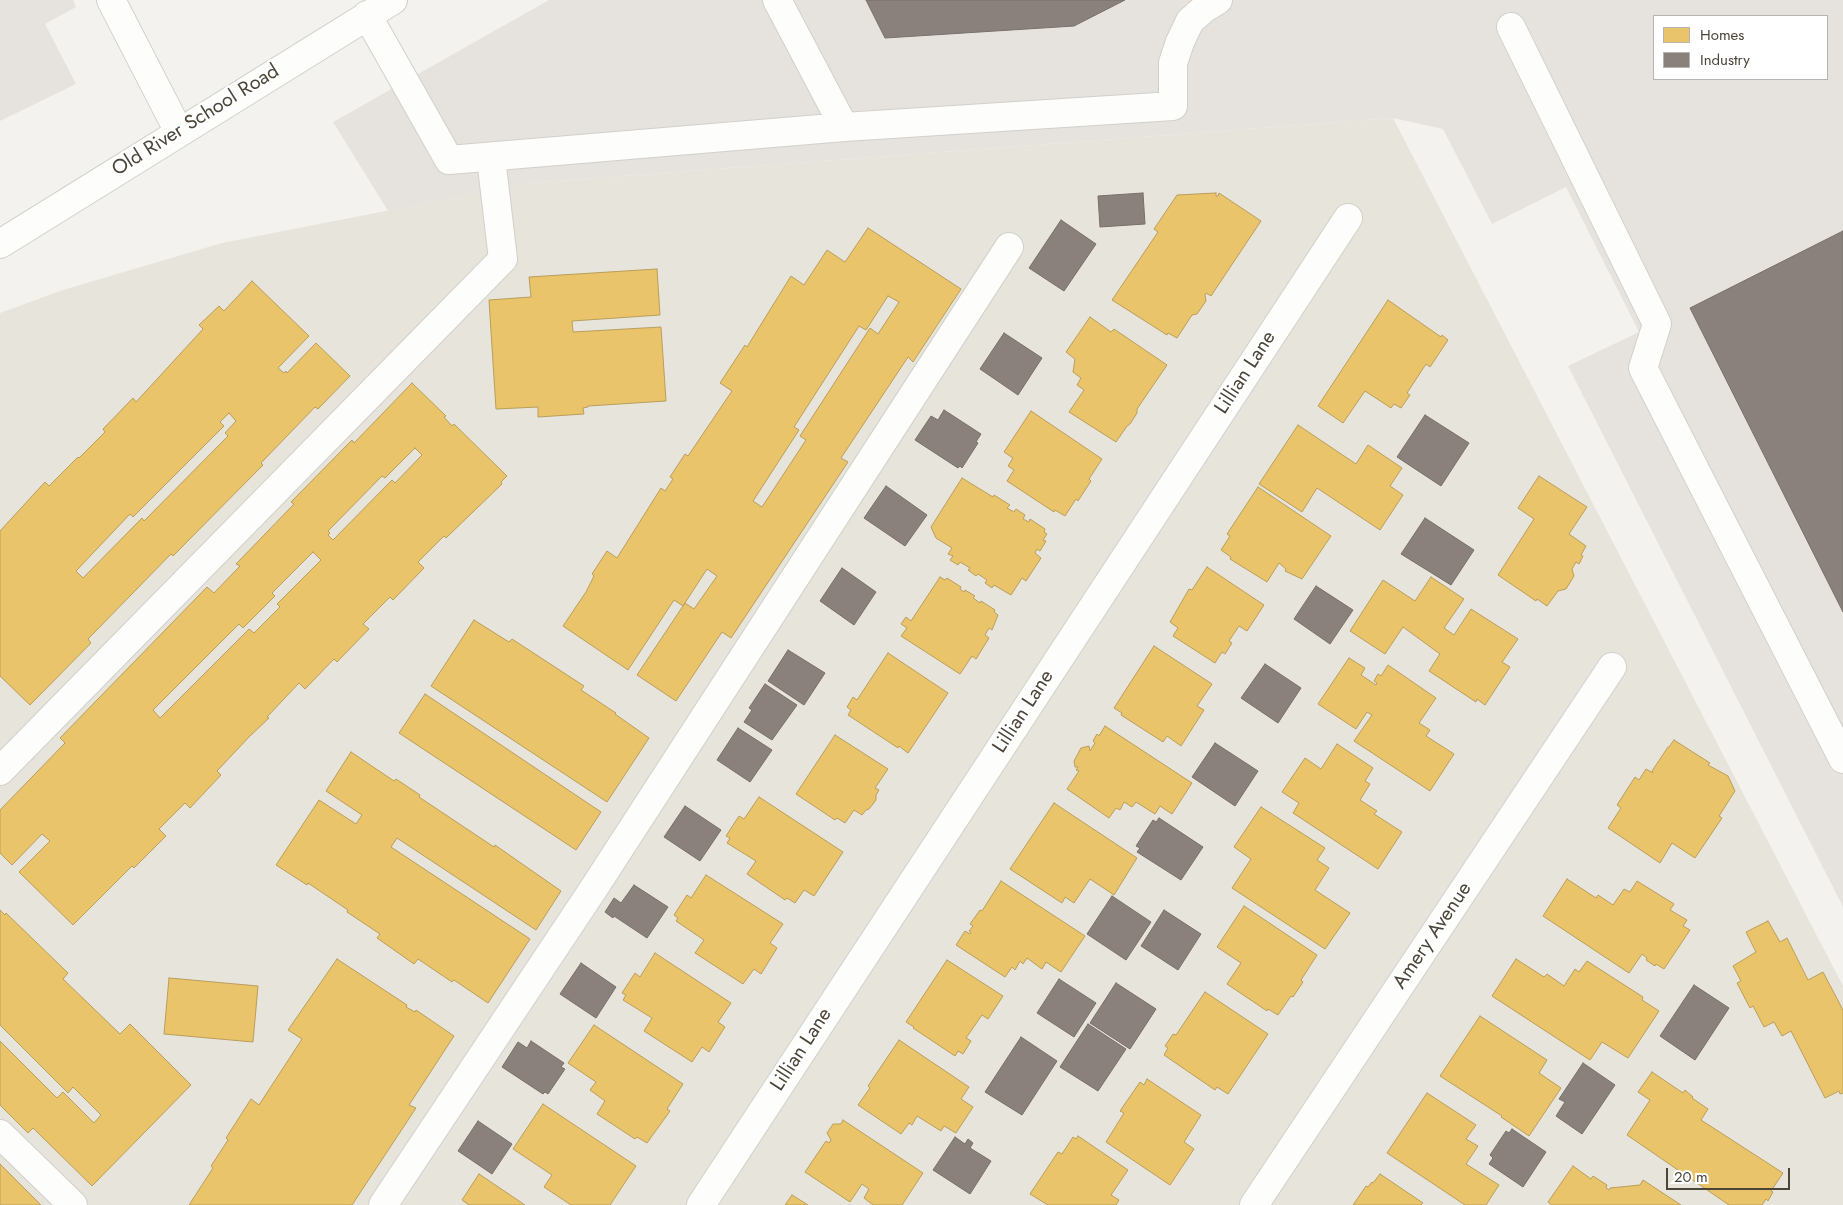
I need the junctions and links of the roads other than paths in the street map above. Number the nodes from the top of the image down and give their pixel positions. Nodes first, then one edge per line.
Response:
1 (111, 0) edge
2 (393, 0) edge
3 (777, 0) edge
4 (1218, 0) edge
5 (367, 15) junction
6 (1511, 27) dead end
7 (844, 127) junction
8 (179, 132) junction
9 (492, 158) junction
10 (1348, 218) dead end
11 (0, 244) edge
12 (1009, 247) dead end
13 (1612, 667) dead end
14 (1843, 758) edge
15 (0, 771) edge
16 (0, 1134) edge
17 (73, 1205) edge
18 (383, 1205) edge
19 (701, 1205) edge
20 (1254, 1205) edge

1 - 8 street
2 - 5 street, Old River School Road
3 - 7 street
4 - 7 street
5 - 8 street, Old River School Road
5 - 9 street
6 - 14 street
7 - 9 street
8 - 11 street, Old River School Road
9 - 15 street
10 - 19 street, Lillian Lane
12 - 18 street
13 - 20 street, Amery Avenue
16 - 17 street

